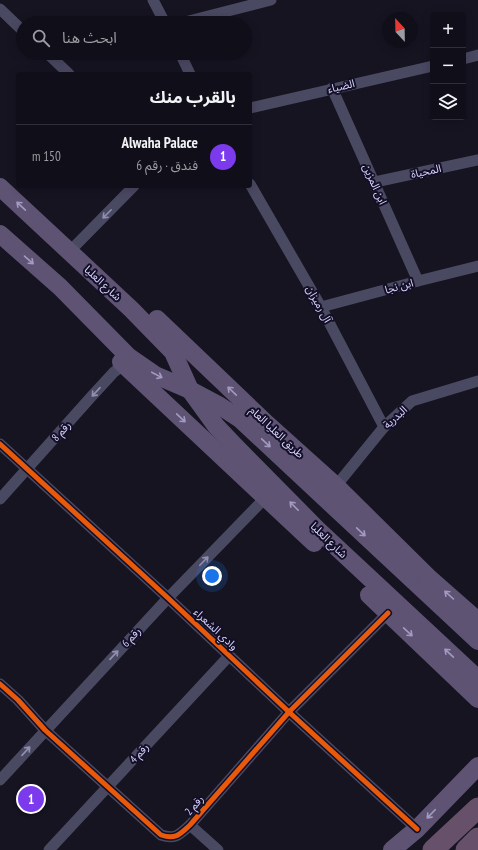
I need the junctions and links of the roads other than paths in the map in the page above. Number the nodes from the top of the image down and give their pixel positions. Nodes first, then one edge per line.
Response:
1 (153, 0) edge
2 (271, 0) edge
3 (0, 10) edge
4 (161, 16) edge
5 (208, 16) edge
6 (16, 25) edge
7 (478, 55) edge
8 (466, 58) edge
9 (54, 60) edge
10 (183, 60) edge
11 (430, 67) edge
12 (67, 72) edge
13 (189, 72) edge
14 (332, 88) junction
15 (252, 108) edge
16 (478, 160) edge
17 (375, 182) junction
18 (0, 186) edge
19 (252, 187) edge
20 (132, 188) edge
21 (0, 234) edge
22 (69, 252) junction
23 (478, 266) edge
24 (418, 280) junction
25 (60, 287) junction
26 (321, 307) junction
27 (124, 365) junction
28 (478, 381) edge
29 (190, 390) junction
30 (384, 427) junction
31 (0, 444) edge
32 (27, 468) junction
33 (336, 486) junction
34 (266, 497) junction
35 (0, 499) edge
36 (168, 598) junction
37 (388, 613) junction
38 (478, 621) edge
39 (478, 640) edge
40 (229, 656) junction
41 (478, 679) edge
42 (0, 684) edge
43 (478, 699) edge
44 (289, 712) junction
45 (45, 730) junction
46 (478, 755) edge
47 (478, 766) edge
48 (0, 780) edge
49 (107, 787) junction
50 (448, 798) junction
51 (478, 808) edge
52 (190, 825) junction
53 (417, 829) junction
54 (478, 838) edge
55 (436, 848) edge
56 (49, 850) edge
57 (218, 850) edge
58 (392, 850) edge
59 (466, 850) edge

1 - 4 street
2 - 5 street
3 - 6 street
7 - 8 street
9 - 12 street
10 - 13 street
11 - 14 street, الضياء
14 - 15 street, الضياء
14 - 17 street, ابن المزين
16 - 17 street, المحياة
17 - 24 street, ابن المزين
22 -> 18 main road, شارع العليا
19 - 26 street, آل رميزان
20 -> 22 street
21 -> 25 main road
22 - 29 main road, شارع العليا
33 -> 22 main road, طريق العليا العام
23 - 24 street, ابن نجا
24 - 26 street, ابن نجا
25 - 27 main road
25 -> 29 main road
26 - 30 street, آل رميزان
27 -> 32 street, رقم 8
27 -> 34 main road
28 - 30 street, البدرية
29 -> 39 main road
41 -> 29 main road, شارع العليا
30 - 33 street, البدرية
31 - 32 street, وادي الشعراء
32 - 35 street, رقم 8
32 - 36 street, وادي الشعراء
38 -> 33 main road, طريق العليا العام
36 -> 34 street, رقم 6
34 - 37 main road
36 - 40 street, وادي الشعراء
45 -> 36 street, رقم 6
37 -> 43 main road
37 - 44 street, رقم 2
40 - 44 street, وادي الشعراء
40 - 49 street, رقم 4
42 - 45 street, رقم 2
44 - 52 street, رقم 2
44 - 53 street, وادي الشعراء
48 -> 45 street, رقم 6
45 - 49 street, رقم 2
46 - 50 main road
47 - 50 main road
49 - 52 street, رقم 2
49 - 56 street, رقم 4
50 -> 53 main road
51 - 55 highway
52 - 57 street
53 - 58 main road
54 - 59 highway

